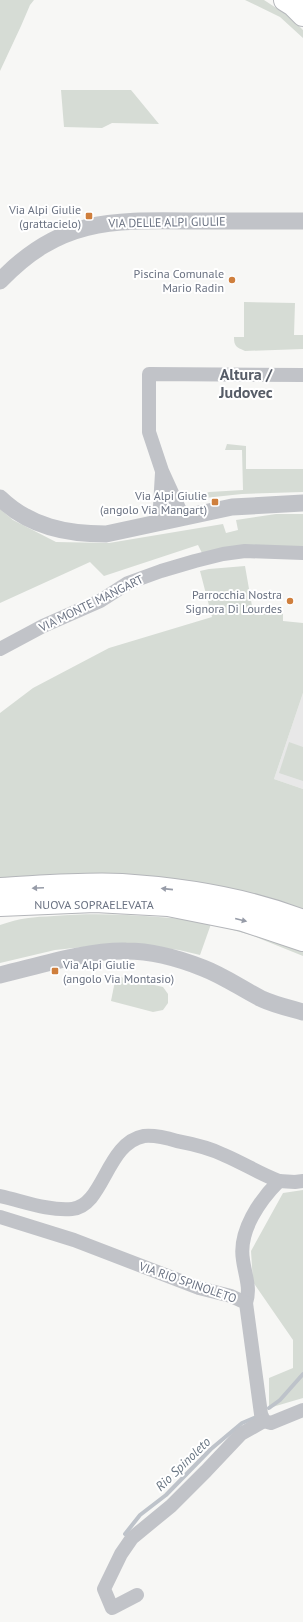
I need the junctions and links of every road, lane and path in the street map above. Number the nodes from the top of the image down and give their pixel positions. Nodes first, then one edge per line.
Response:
1 (285, 0) edge
2 (303, 15) edge
3 (303, 221) edge
4 (0, 281) edge
5 (303, 375) edge
6 (162, 471) junction
7 (0, 498) edge
8 (303, 503) edge
9 (183, 517) junction
10 (159, 523) junction
11 (303, 553) edge
12 (0, 649) edge
13 (0, 889) edge
14 (204, 903) junction
15 (0, 905) edge
16 (303, 921) edge
17 (303, 940) edge
18 (0, 975) edge
19 (303, 1012) edge
20 (279, 1181) junction
21 (303, 1181) edge
22 (0, 1196) edge
23 (0, 1217) edge
24 (246, 1303) junction
25 (303, 1410) edge
26 (264, 1421) junction
27 (137, 1594) dead end

1 - 2 main road
3 - 4 street, VIA DELLE ALPI GIULIE
5 - 6 street
6 - 9 street
6 - 10 street
7 - 10 street
8 - 9 street
9 - 10 street
11 - 12 street, VIA MONTE MANGART
14 -> 13 main road, NUOVA SOPRAELEVATA
14 - 15 main road, NUOVA SOPRAELEVATA
14 - 16 main road, NUOVA SOPRAELEVATA
14 -> 17 main road, NUOVA SOPRAELEVATA
18 - 19 street
20 - 21 street
20 - 22 street
20 - 24 street
23 - 24 street, VIA RIO SPINOLETO
24 - 26 street, VIA RIO SPINOLETO
25 - 26 street
26 - 27 street

